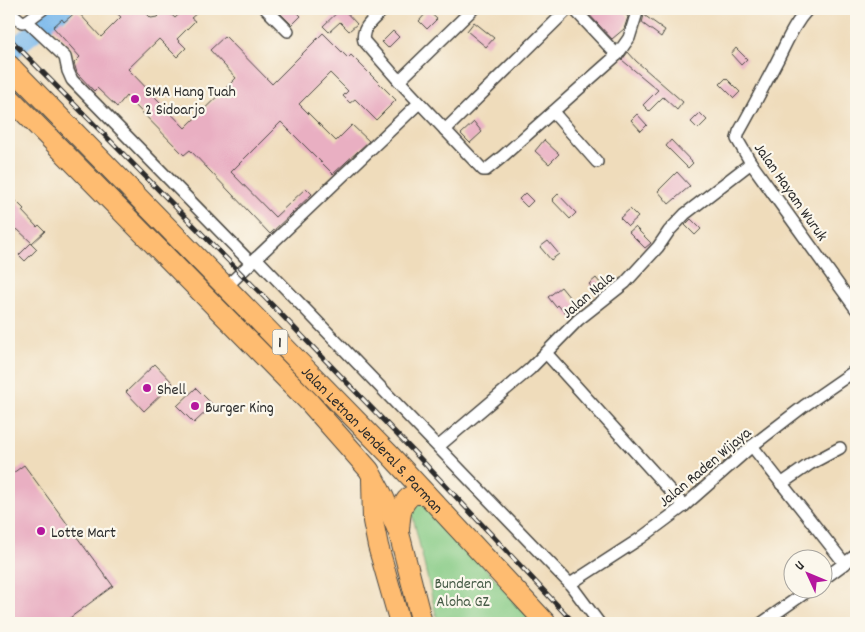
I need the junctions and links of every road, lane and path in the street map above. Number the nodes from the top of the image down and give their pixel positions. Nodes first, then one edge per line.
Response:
1 (43, 9) edge
2 (266, 9) edge
3 (474, 9) edge
4 (568, 9) edge
5 (574, 9) edge
6 (638, 9) edge
7 (808, 9) edge
8 (377, 11) edge
9 (9, 12) edge
10 (27, 21) junction
11 (288, 31) dead end
12 (617, 55) junction
13 (9, 65) edge
14 (399, 81) junction
15 (9, 96) edge
16 (419, 103) junction
17 (553, 112) junction
18 (445, 130) junction
19 (597, 162) dead end
20 (752, 163) junction
21 (254, 260) junction
22 (226, 287) junction
23 (856, 309) edge
24 (546, 353) junction
25 (856, 370) edge
26 (438, 446) junction
27 (752, 446) junction
28 (840, 448) dead end
29 (390, 455) junction
30 (370, 473) junction
31 (781, 484) junction
32 (426, 494) junction
33 (684, 506) junction
34 (399, 533) junction
35 (856, 555) edge
36 (845, 564) junction
37 (832, 573) edge
38 (570, 584) junction
39 (795, 600) edge
40 (400, 623) edge
41 (422, 623) edge
42 (546, 623) edge
43 (599, 623) edge
44 (762, 623) edge

1 - 10 street
2 - 11 street
3 - 14 street
4 - 18 street
5 - 12 street
6 - 12 street
7 - 20 street, Jalan Hayam Wuruk
8 - 14 street
9 - 10 street
10 - 21 street
12 - 17 street
13 - 22 highway, Jalan Letnan Jenderal S. Parman / 1
14 - 16 street
15 - 30 highway, Jalan Letnan Jenderal S. Parman / 1
16 - 18 street
16 - 21 street
17 - 18 street
17 - 19 street
20 - 23 street, Jalan Hayam Wuruk
20 - 24 street, Jalan Nala
21 - 22 street
21 - 26 street
22 - 29 highway, Jalan Letnan Jenderal S. Parman / 1
24 - 26 street, Jalan Nala
24 - 33 street
25 - 27 street, Jalan Raden Wijaya
26 - 38 street
27 - 31 street
27 - 33 street, Jalan Raden Wijaya
28 - 31 street
29 - 30 highway
29 - 32 highway, Jalan Letnan Jenderal S. Parman / 1
30 - 34 highway, Jalan Letnan Jenderal S. Parman / 1
30 - 40 highway
31 - 36 street
32 - 34 highway
32 - 42 highway, Jalan Letnan Jenderal S. Parman / 1
33 - 38 street, Jalan Raden Wijaya
34 - 41 highway, Jalan Letnan Jenderal S. Parman / 1
35 - 36 street
36 - 37 street
38 - 43 street
39 - 44 street

